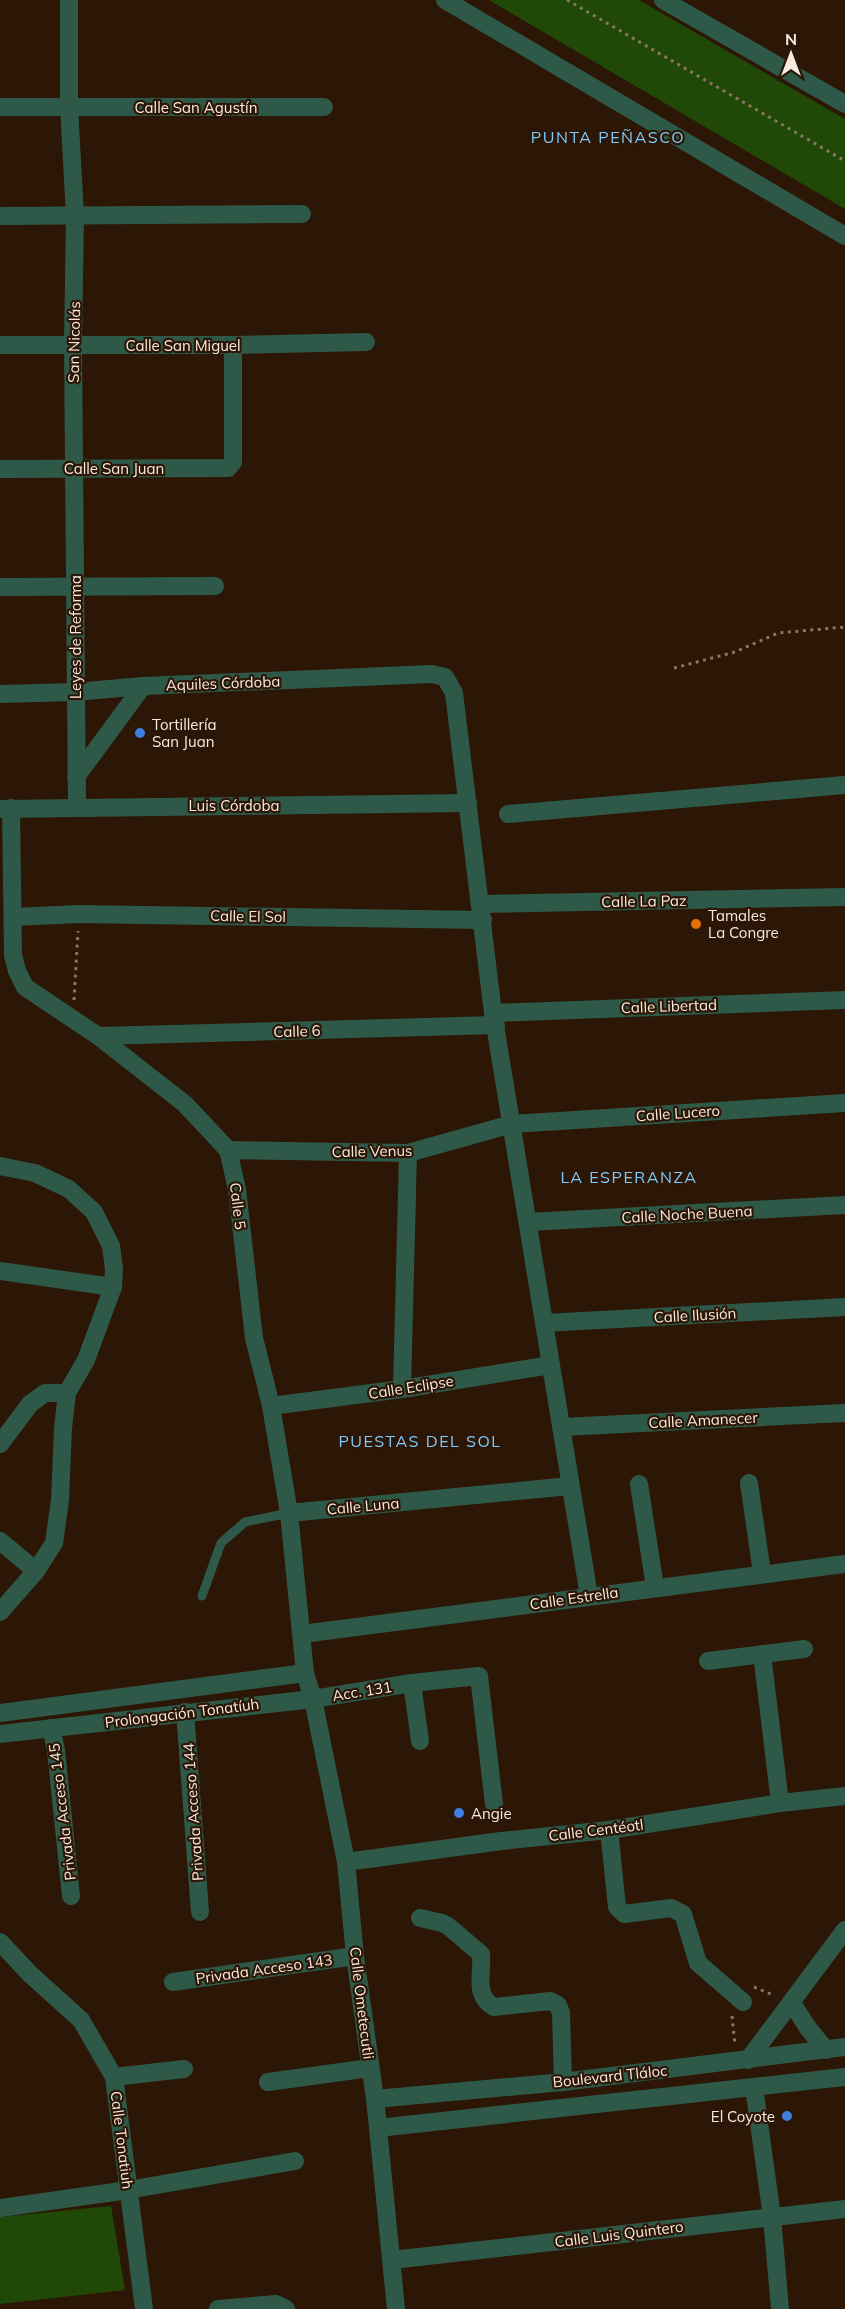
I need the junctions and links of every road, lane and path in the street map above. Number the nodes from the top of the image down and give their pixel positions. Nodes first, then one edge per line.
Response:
1 (69, 0) edge
2 (446, 0) edge
3 (567, 0) edge
4 (663, 0) edge
5 (845, 104) edge
6 (69, 106) junction
7 (0, 107) edge
8 (324, 107) dead end
9 (845, 161) edge
10 (302, 214) dead end
11 (75, 215) junction
12 (0, 216) edge
13 (845, 237) edge
14 (366, 342) dead end
15 (0, 345) edge
16 (73, 345) junction
17 (233, 345) junction
18 (74, 468) junction
19 (0, 469) edge
20 (75, 586) junction
21 (215, 586) dead end
22 (0, 587) edge
23 (845, 627) edge
24 (674, 668) dead end
25 (143, 686) junction
26 (75, 692) junction
27 (0, 694) edge
28 (76, 777) junction
29 (845, 785) edge
30 (468, 803) junction
31 (77, 806) junction
32 (5, 808) edge
33 (508, 814) dead end
34 (845, 897) edge
35 (481, 912) junction
36 (79, 914) junction
37 (13, 917) junction
38 (845, 1000) edge
39 (494, 1019) junction
40 (73, 1020) junction
41 (98, 1036) junction
42 (845, 1103) edge
43 (512, 1124) junction
44 (228, 1150) junction
45 (408, 1153) junction
46 (0, 1166) edge
47 (845, 1205) edge
48 (529, 1222) junction
49 (1, 1273) edge
50 (113, 1287) junction
51 (845, 1307) edge
52 (544, 1323) junction
53 (551, 1365) junction
54 (402, 1389) junction
55 (68, 1393) junction
56 (271, 1406) junction
57 (845, 1413) edge
58 (562, 1427) junction
59 (0, 1444) edge
60 (749, 1483) dead end
61 (639, 1484) dead end
62 (570, 1486) junction
63 (289, 1513) junction
64 (0, 1541) edge
65 (845, 1564) edge
66 (36, 1571) junction
67 (762, 1574) junction
68 (655, 1587) junction
69 (202, 1596) dead end
70 (589, 1596) junction
71 (0, 1612) edge
72 (302, 1634) junction
73 (804, 1649) dead end
74 (762, 1654) junction
75 (708, 1661) dead end
76 (305, 1673) junction
77 (412, 1683) junction
78 (313, 1699) junction
79 (185, 1712) junction
80 (0, 1713) edge
81 (51, 1728) junction
82 (0, 1734) edge
83 (420, 1741) dead end
84 (840, 1798) edge
85 (780, 1803) junction
86 (494, 1804) dead end
87 (609, 1830) junction
88 (346, 1862) junction
89 (71, 1896) dead end
90 (200, 1912) dead end
91 (420, 1918) dead end
92 (843, 1936) edge
93 (0, 1942) edge
94 (355, 1956) junction
95 (173, 1982) dead end
96 (743, 2002) dead end
97 (792, 2003) junction
98 (845, 2048) edge
99 (826, 2050) junction
100 (748, 2060) junction
101 (370, 2068) junction
102 (183, 2069) dead end
103 (114, 2077) junction
104 (845, 2077) edge
105 (268, 2082) dead end
106 (563, 2082) junction
107 (754, 2087) junction
108 (375, 2099) junction
109 (378, 2128) junction
110 (295, 2161) dead end
111 (128, 2190) junction
112 (0, 2208) edge
113 (845, 2209) edge
114 (772, 2217) junction
115 (392, 2260) junction
116 (144, 2309) edge
117 (218, 2309) edge
118 (286, 2309) edge
119 (396, 2309) edge
120 (780, 2309) edge

1 - 6 street
2 - 13 street
3 - 9 path
4 - 5 street
6 - 7 street, Calle San Agustín
6 - 8 street, Calle San Agustín
6 - 11 street
10 - 11 street
11 - 12 street
11 - 16 street, San Nicolás
14 - 17 street, Calle San Miguel
15 - 16 street, Calle San Miguel
16 - 17 street, Calle San Miguel
16 - 18 street, San Nicolás
17 - 18 street, Calle San Juan
18 - 19 street, Calle San Juan
18 - 20 street, Leyes de Reforma
20 - 21 street
20 - 22 street
20 - 26 street, Leyes de Reforma
23 - 24 path
25 - 26 street, Aquiles Córdoba
25 - 28 street
25 - 30 street, Aquiles Córdoba
26 - 27 street, Aquiles Córdoba
26 - 28 street, Leyes de Reforma
28 - 31 street, Leyes de Reforma
29 - 33 street
30 - 31 street, Luis Córdoba
30 - 35 street
31 - 32 street, Luis Córdoba
32 - 37 street
34 - 35 street, Calle La Paz
35 - 36 street, Calle El Sol
35 - 39 street
36 - 37 street, Calle El Sol
36 - 40 path
37 - 40 street
38 - 39 street, Calle Libertad
39 - 41 street, Calle 6
39 - 43 street
40 - 41 street
41 - 44 street
42 - 43 street, Calle Lucero
43 - 45 street, Calle Venus
43 - 48 street
44 - 45 street, Calle Venus
44 - 56 street, Calle 5
45 - 54 street
46 - 50 street
47 - 48 street, Calle Noche Buena
48 - 52 street
49 - 50 street
50 - 55 street
51 - 52 street, Calle Ilusión
52 - 53 street
53 - 54 street, Calle Eclipse
53 - 58 street
54 - 56 street, Calle Eclipse
55 - 59 street
55 - 66 street
56 - 63 street, Calle 5
57 - 58 street, Calle Amanecer
58 - 62 street
60 - 67 street
61 - 68 street
62 - 63 street, Calle Luna
62 - 70 street
63 - 69 lane, Calle Luna
63 - 72 street, Calle 5
64 - 66 street
65 - 67 street, Calle Estrella
66 - 71 street
67 - 68 street, Calle Estrella
68 - 70 street, Calle Estrella
70 - 72 street, Calle Estrella
72 - 76 street, Calle 5
73 - 74 street
74 - 75 street
74 - 85 street
76 - 78 street, Calle 5
76 - 80 street
77 - 78 street, Acc. 131
77 - 83 street
77 - 86 street, Acc. 131
78 - 79 street, Prolongación Tonatíuh
78 - 88 street, Calle Ometecutli
79 - 81 street, Prolongación Tonatíuh
79 - 90 street, Privada Acceso 144
81 - 82 street
81 - 89 street, Privada Acceso 145
84 - 85 street, Calle Centéotl
85 - 87 street, Calle Centéotl
87 - 88 street, Calle Centéotl
87 - 96 street
88 - 94 street, Calle Ometecutli
91 - 106 street
92 - 97 street
93 - 103 street, Calle Tonatiuh
94 - 95 street, Privada Acceso 143
94 - 101 street, Calle Ometecutli
97 - 99 street
97 - 100 street
98 - 99 street, Boulevard Tláloc
99 - 100 street, Boulevard Tláloc
100 - 106 street, Boulevard Tláloc
101 - 105 street
101 - 108 street, Calle Ometecutli
102 - 103 street
103 - 111 street, Calle Tonatiuh
104 - 107 street, Boulevard Tláloc
106 - 108 street, Boulevard Tláloc
107 - 109 street, Boulevard Tláloc
107 - 114 street
108 - 109 street, Calle Ometecutli
109 - 115 street, Calle Ometecutli
110 - 111 street
111 - 112 street
111 - 116 street, Calle Tonatiuh
113 - 114 street, Calle Luis Quintero
114 - 115 street, Calle Luis Quintero
114 - 120 street
115 - 119 street, Calle Ometecutli
117 - 118 street

